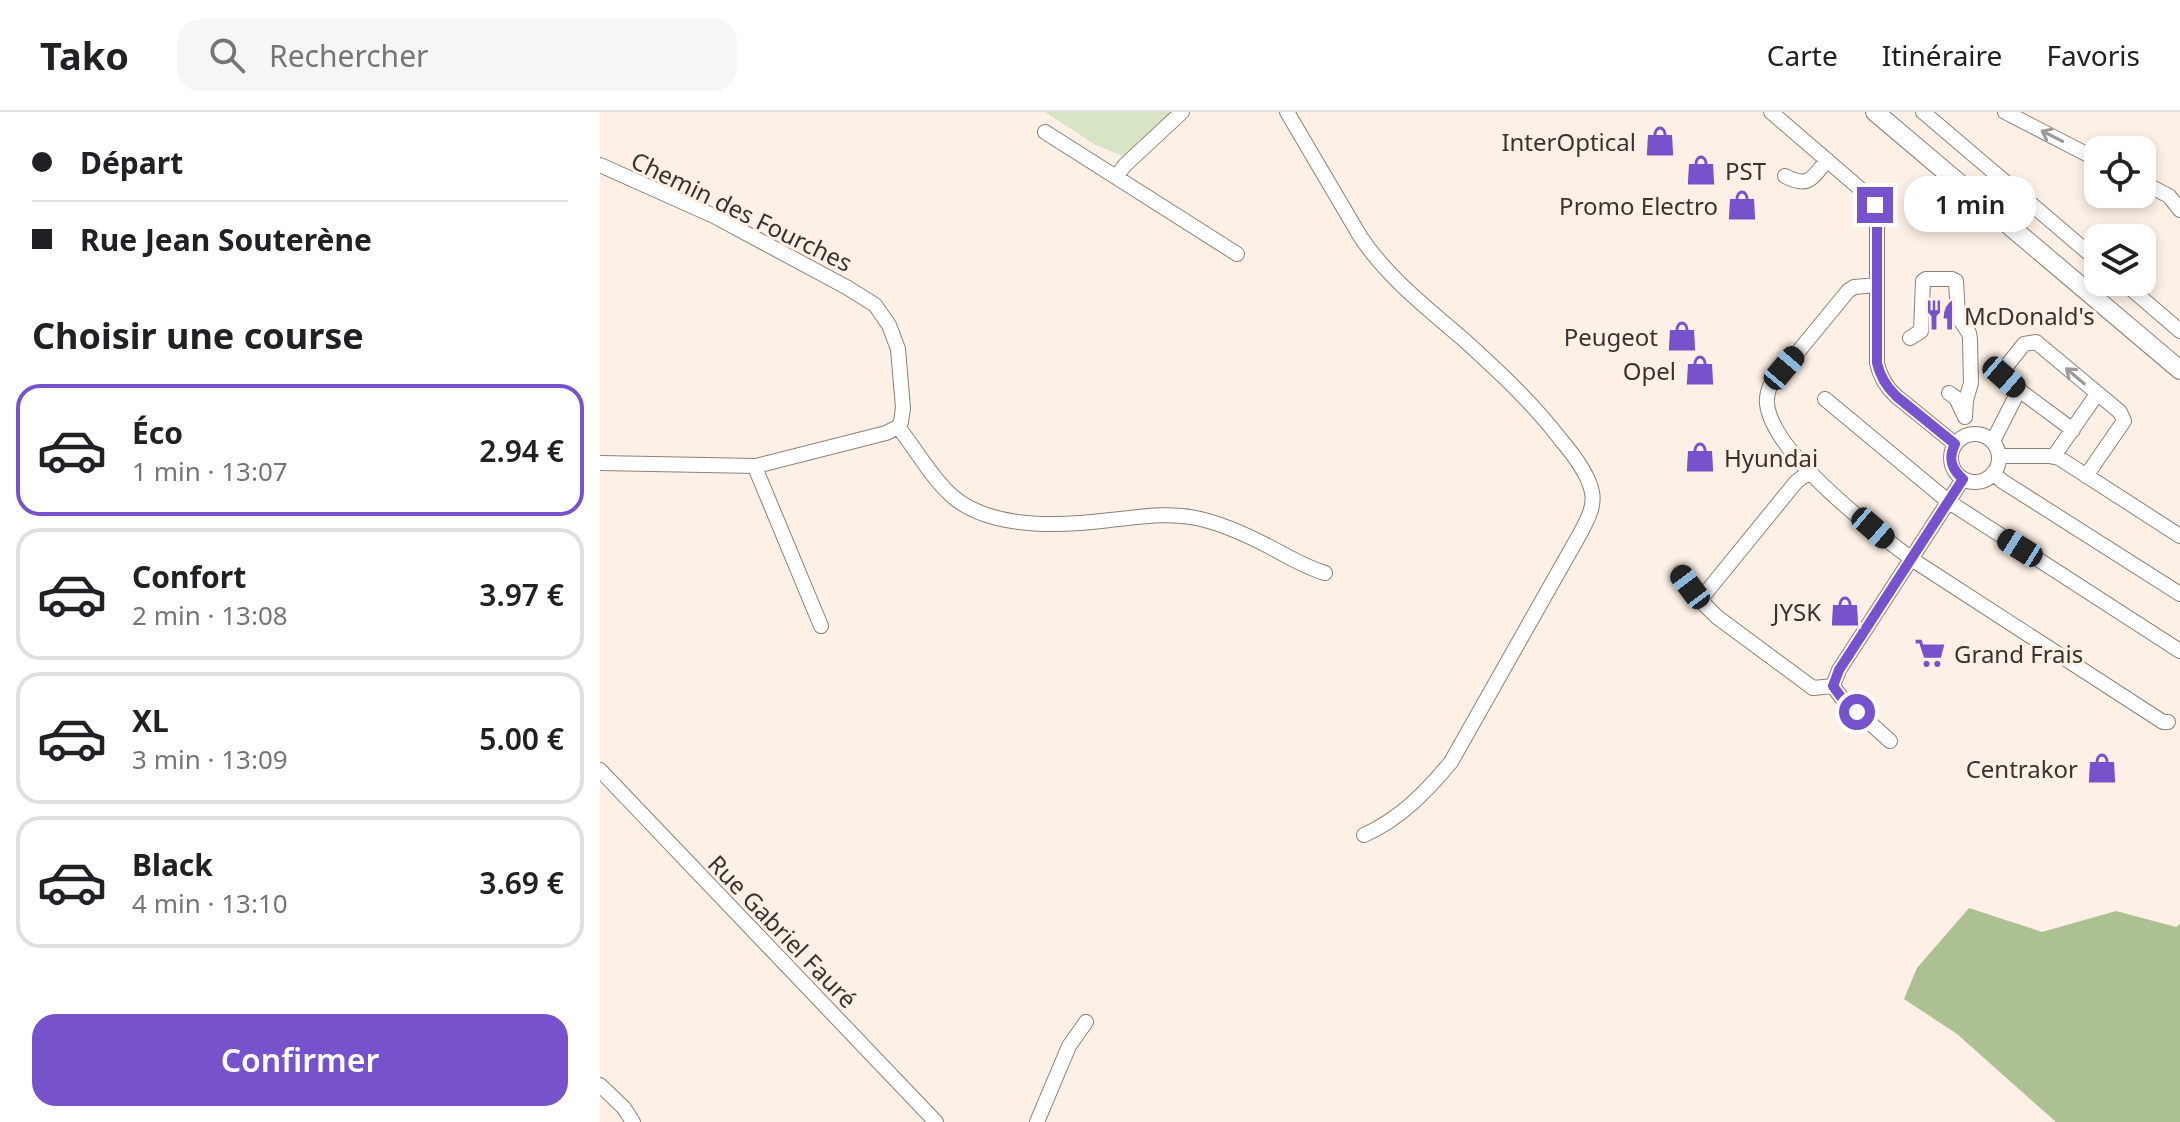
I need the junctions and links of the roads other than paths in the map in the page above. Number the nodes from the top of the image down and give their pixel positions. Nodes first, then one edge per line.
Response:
1 (1182, 112) edge
2 (1287, 112) edge
3 (1771, 112) edge
4 (1875, 112) edge
5 (1923, 112) edge
6 (2005, 112) edge
7 (1045, 132) dead end
8 (2084, 153) edge
9 (1827, 160) junction
10 (600, 165) edge
11 (1785, 176) dead end
12 (1116, 177) junction
13 (2156, 189) edge
14 (2180, 210) edge
15 (2084, 249) edge
16 (1237, 254) dead end
17 (1877, 285) junction
18 (2139, 296) edge
19 (2180, 331) edge
20 (1910, 338) dead end
21 (2180, 370) edge
22 (2019, 390) junction
23 (1949, 393) dead end
24 (2097, 394) junction
25 (1825, 399) dead end
26 (1965, 417) junction
27 (898, 427) junction
28 (2073, 430) junction
29 (1969, 434) junction
30 (1955, 444) junction
31 (1996, 448) junction
32 (2054, 456) junction
33 (600, 463) edge
34 (756, 466) junction
35 (1809, 472) junction
36 (1993, 473) junction
37 (2086, 476) junction
38 (1963, 479) junction
39 (1949, 502) junction
40 (2180, 536) edge
41 (1913, 560) junction
42 (1325, 573) dead end
43 (1680, 573) dead end
44 (2180, 594) edge
45 (1700, 600) junction
46 (821, 626) dead end
47 (2180, 651) edge
48 (1833, 686) junction
49 (2168, 722) dead end
50 (1890, 741) dead end
51 (600, 770) edge
52 (1364, 835) dead end
53 (1086, 1022) dead end
54 (600, 1085) edge
55 (633, 1122) edge
56 (936, 1122) edge
57 (1037, 1122) edge

1 - 12 street
2 - 52 street
3 - 9 street
4 - 21 main road
5 - 15 street
8 -> 6 street
7 - 12 street
9 - 11 street
9 - 17 street
10 - 27 street, Chemin des Fourches
12 - 16 street
13 - 14 street
17 - 30 street
17 - 35 street
18 - 19 street
20 - 26 street
24 -> 22 street
22 - 28 street
22 - 31 street
23 - 26 street
24 - 28 street
24 - 37 street
25 - 39 street
26 - 29 street
27 - 34 street
27 - 42 street
28 - 32 street
29 - 30 street
29 - 31 street
30 - 38 street
31 - 32 street
31 - 36 street
32 - 37 street
33 - 34 street
34 - 46 street
35 - 41 street
35 - 45 street
36 - 38 street
36 - 44 street
37 - 40 street
38 - 39 street
39 - 41 street
39 - 47 street
41 - 48 street
41 - 49 street
43 - 45 street
45 - 48 street
48 - 50 street
51 - 56 street, Rue Gabriel Fauré
53 - 57 street
54 - 55 street

